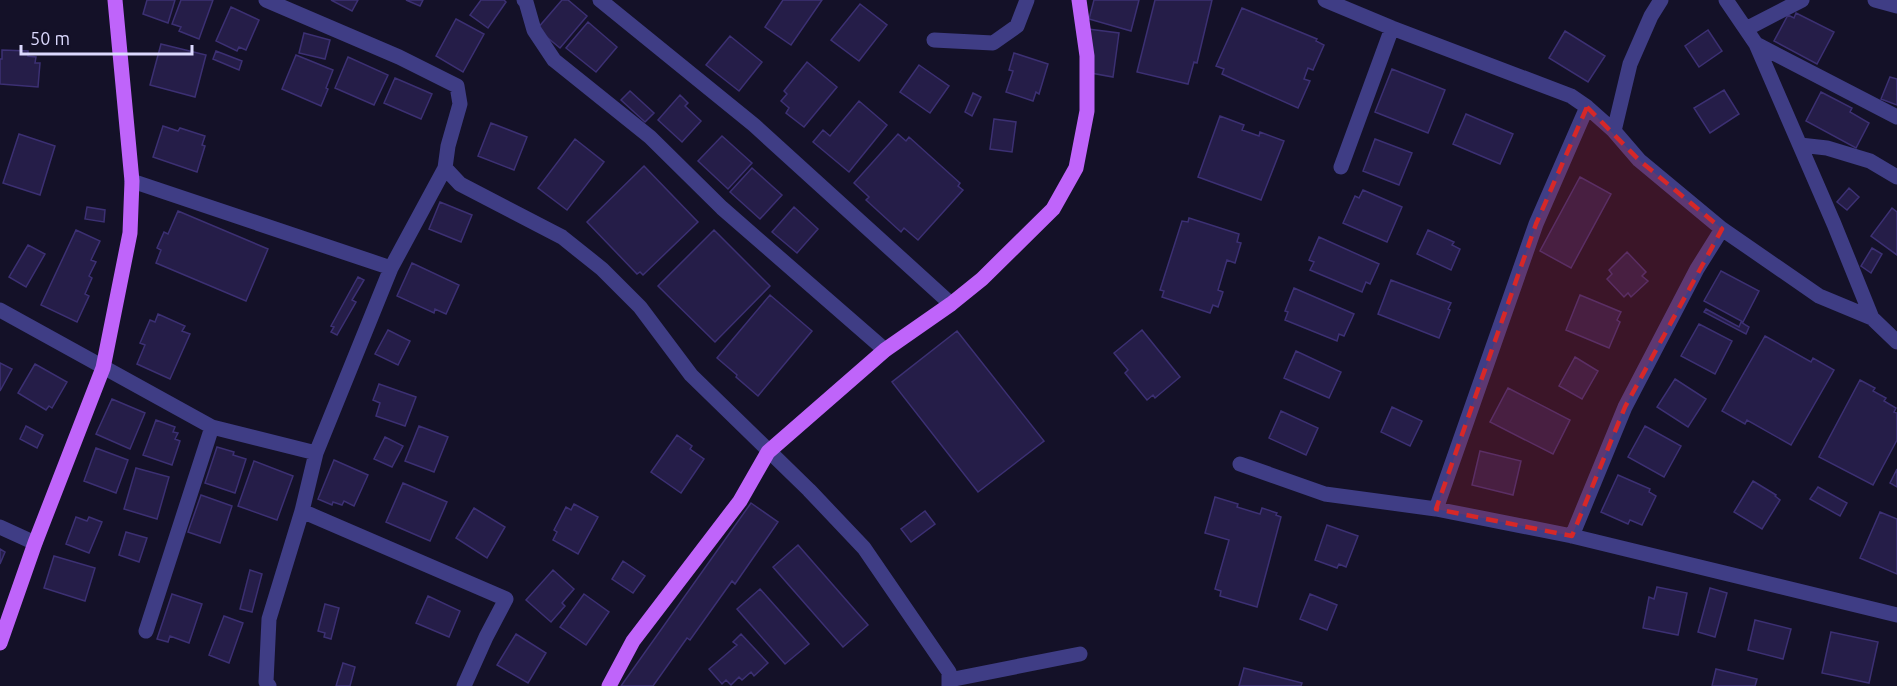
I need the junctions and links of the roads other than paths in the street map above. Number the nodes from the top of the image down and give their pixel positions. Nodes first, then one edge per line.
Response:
1 (115, 0) edge
2 (266, 0) edge
3 (524, 0) edge
4 (600, 0) edge
5 (1027, 0) edge
6 (1079, 0) edge
7 (1325, 0) edge
8 (1661, 0) edge
9 (1726, 0) edge
10 (1802, 0) edge
11 (1875, 0) edge
12 (1897, 6) edge
13 (1392, 28) junction
14 (1746, 30) junction
15 (934, 40) dead end
16 (1756, 44) junction
17 (1587, 107) junction
18 (1897, 117) edge
19 (1614, 131) junction
20 (1800, 145) junction
21 (1341, 167) dead end
22 (445, 168) junction
23 (1897, 177) edge
24 (132, 182) junction
25 (1722, 228) junction
26 (391, 268) junction
27 (951, 304) junction
28 (0, 310) edge
29 (1872, 318) junction
30 (1897, 342) edge
31 (885, 350) junction
32 (103, 368) junction
33 (212, 427) junction
34 (768, 452) junction
35 (316, 453) junction
36 (1240, 464) dead end
37 (1436, 509) junction
38 (302, 511) junction
39 (0, 527) edge
40 (1572, 536) junction
41 (35, 543) junction
42 (1897, 615) edge
43 (146, 631) dead end
44 (0, 643) edge
45 (1080, 654) dead end
46 (949, 683) edge
47 (265, 685) edge
48 (464, 686) edge
49 (609, 686) edge

1 - 24 main road
2 - 22 street
3 - 31 street
4 - 27 street
5 - 15 street
6 - 27 main road
7 - 13 street
8 - 19 street
9 - 14 street
10 - 14 street
11 - 12 street
13 - 17 street
13 - 21 street
14 - 16 street
16 - 18 street
16 - 20 street
17 - 19 street
17 - 37 street
19 - 25 street
20 - 23 street
20 - 29 street
22 - 26 street
22 - 34 street
24 - 26 street
24 - 32 main road
25 - 29 street
25 - 40 street
26 - 35 street
27 - 31 main road
28 - 32 street
29 - 30 street
31 - 34 main road
32 - 33 street
32 - 41 main road
33 - 35 street
33 - 43 street
34 - 46 street
34 - 49 main road
35 - 38 street
36 - 37 street
37 - 40 street
38 - 47 street
38 - 48 street
39 - 41 street
40 - 42 street
41 - 44 main road
45 - 46 street

